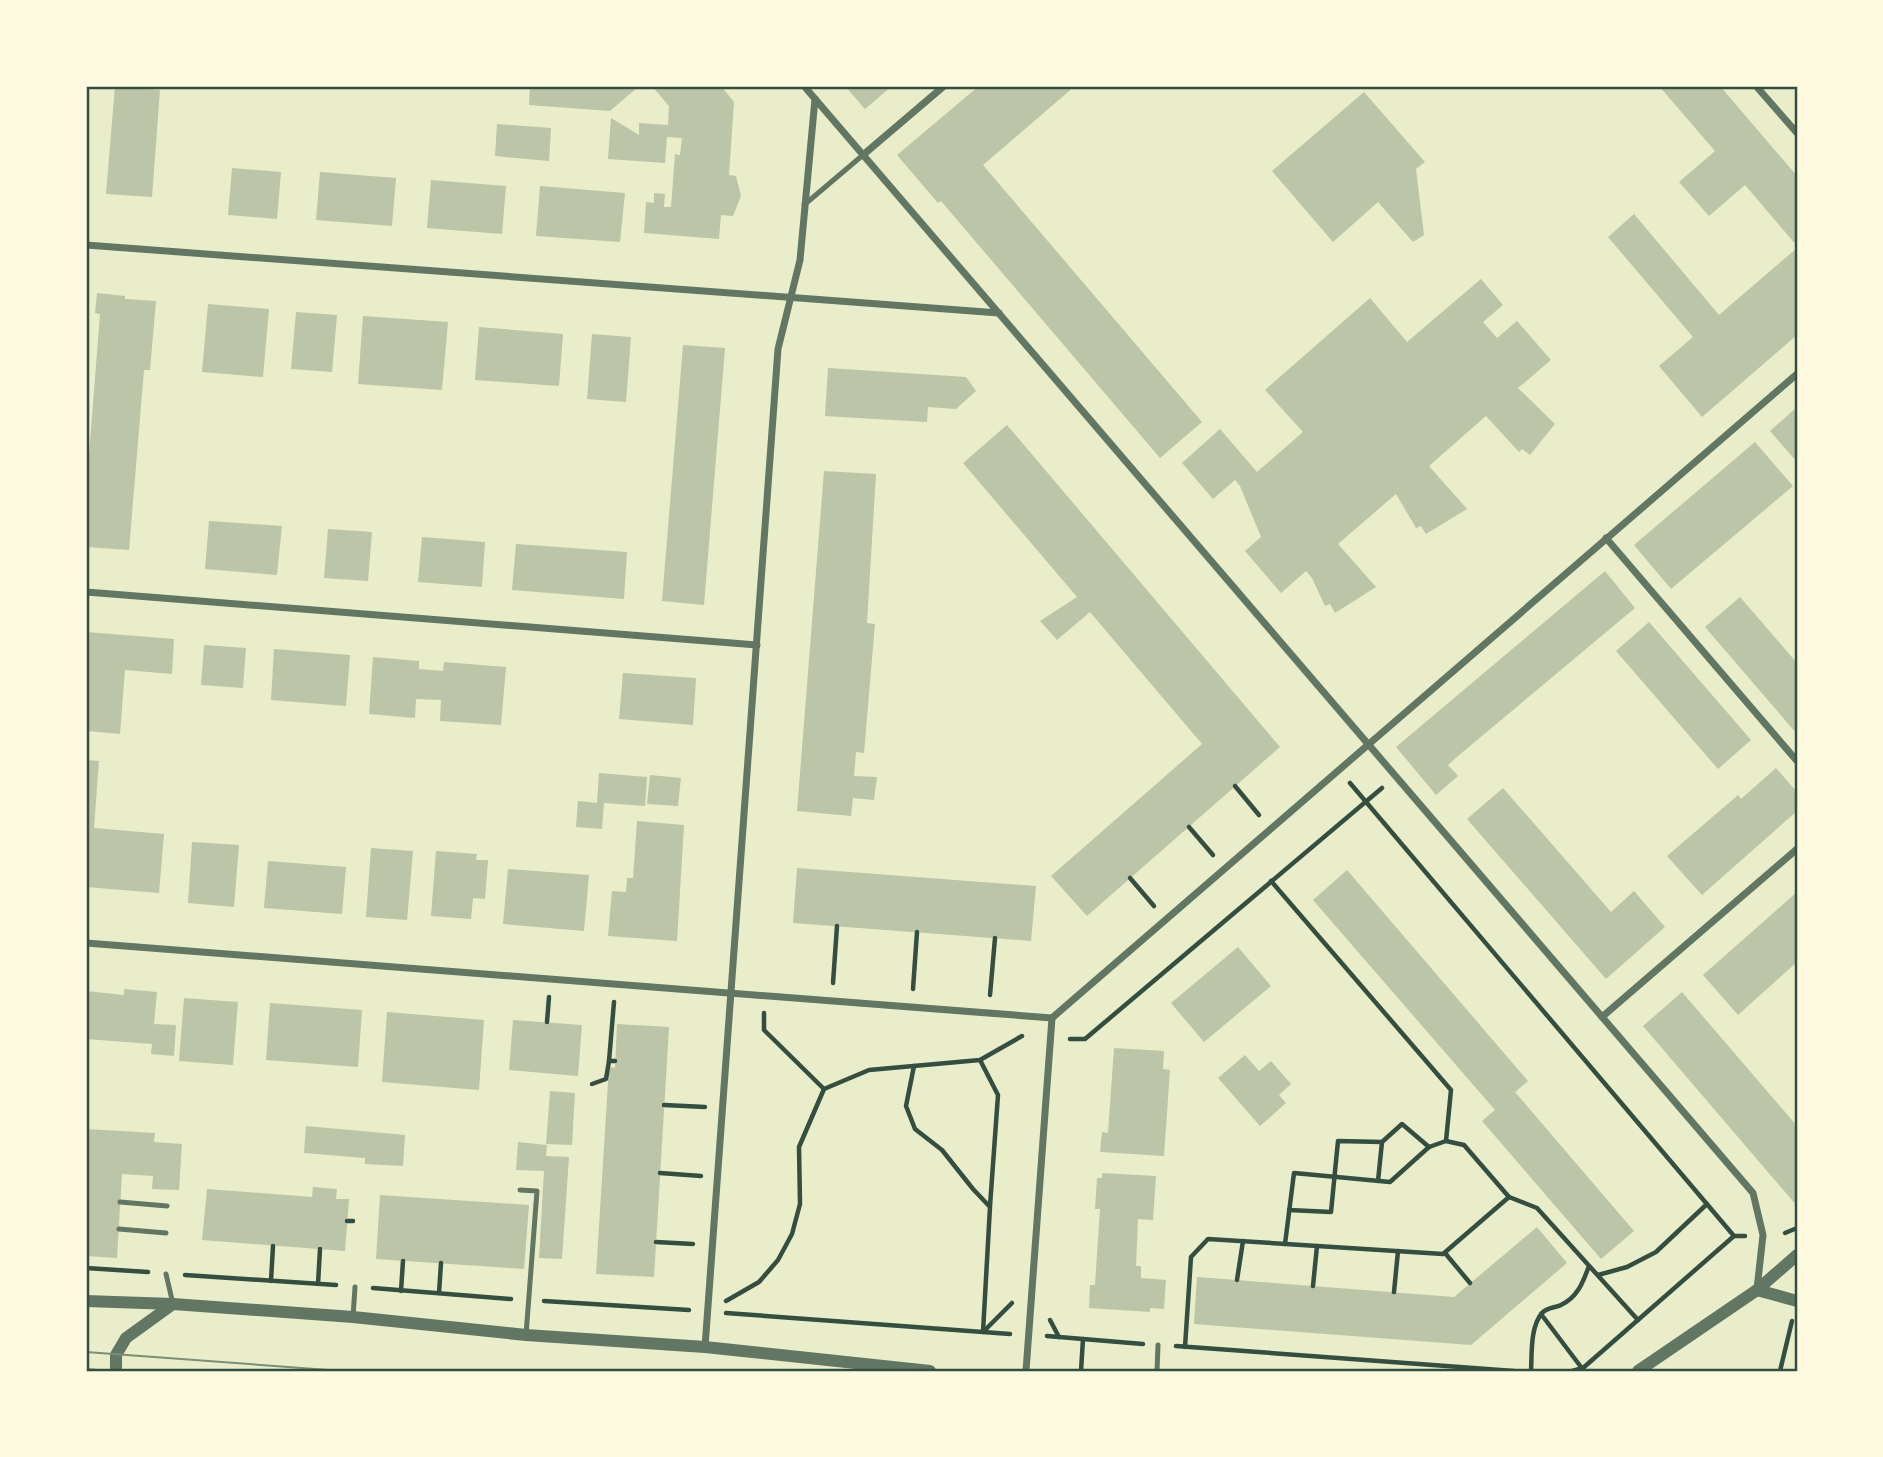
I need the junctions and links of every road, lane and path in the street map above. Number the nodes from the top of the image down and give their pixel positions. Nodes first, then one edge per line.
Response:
1 (804, 86) edge
2 (944, 86) edge
3 (1756, 86) edge
4 (815, 99) junction
5 (1797, 133) edge
6 (863, 155) junction
7 (804, 205) junction
8 (86, 245) edge
9 (791, 298) junction
10 (999, 313) junction
11 (1797, 374) edge
12 (1606, 538) junction
13 (86, 592) edge
14 (757, 645) junction
15 (1368, 744) junction
16 (1797, 761) edge
17 (1339, 769) junction
18 (1395, 776) junction
19 (1235, 786) dead end
20 (1366, 801) junction
21 (1189, 827) dead end
22 (1271, 828) junction
23 (1797, 849) edge
24 (1225, 869) junction
25 (1130, 878) dead end
26 (1271, 881) junction
27 (1166, 919) junction
28 (837, 926) dead end
29 (917, 932) dead end
30 (995, 938) dead end
31 (86, 943) edge
32 (616, 984) junction
33 (731, 993) junction
34 (764, 996) junction
35 (831, 1001) junction
36 (911, 1007) junction
37 (989, 1013) junction
38 (1602, 1017) junction
39 (1052, 1018) junction
40 (1051, 1039) junction
41 (980, 1060) junction
42 (914, 1066) junction
43 (592, 1084) dead end
44 (824, 1089) junction
45 (664, 1105) dead end
46 (722, 1108) junction
47 (1446, 1141) junction
48 (1382, 1142) junction
49 (1429, 1147) junction
50 (660, 1173) dead end
51 (717, 1177) junction
52 (1335, 1177) junction
53 (1378, 1181) junction
54 (520, 1190) dead end
55 (1509, 1197) junction
56 (120, 1202) dead end
57 (1707, 1203) junction
58 (167, 1206) dead end
59 (990, 1206) junction
60 (1289, 1210) junction
61 (1797, 1228) edge
62 (119, 1229) dead end
63 (166, 1233) dead end
64 (1781, 1235) dead end
65 (656, 1241) dead end
66 (1243, 1241) junction
67 (1284, 1244) junction
68 (712, 1245) junction
69 (1317, 1245) junction
70 (274, 1246) dead end
71 (320, 1249) dead end
72 (1398, 1251) junction
73 (1445, 1253) junction
74 (1797, 1255) edge
75 (403, 1261) dead end
76 (441, 1263) dead end
77 (1589, 1265) junction
78 (86, 1268) edge
79 (166, 1274) junction
80 (1598, 1275) junction
81 (1237, 1280) dead end
82 (271, 1281) junction
83 (1469, 1283) dead end
84 (318, 1284) junction
85 (1032, 1284) junction
86 (1313, 1286) dead end
87 (355, 1287) junction
88 (1757, 1290) junction
89 (401, 1291) junction
90 (1394, 1292) dead end
91 (439, 1293) junction
92 (528, 1300) junction
93 (86, 1301) edge
94 (173, 1304) junction
95 (1796, 1306) edge
96 (707, 1311) junction
97 (1541, 1314) junction
98 (353, 1317) junction
99 (1638, 1320) junction
100 (983, 1332) junction
101 (526, 1335) junction
102 (1029, 1335) junction
103 (1083, 1339) junction
104 (1158, 1345) junction
105 (705, 1347) junction
106 (1185, 1347) junction
107 (1583, 1370) edge
108 (116, 1371) edge
109 (930, 1371) edge
110 (1026, 1371) edge
111 (1081, 1371) edge
112 (1157, 1371) edge
113 (1514, 1371) edge
114 (1531, 1371) edge
115 (1572, 1371) edge
116 (1639, 1371) edge
117 (1780, 1371) edge

1 - 4 street
2 - 6 street
3 - 5 street
4 - 6 street
4 - 7 street
6 - 7 lane
6 - 10 street
7 - 9 street
8 - 9 street
9 - 10 street
9 - 14 street
10 - 15 street
11 - 12 street
12 - 15 street
12 - 16 street
13 - 14 street
14 - 33 street
15 - 17 street
15 - 18 street
17 - 20 path
17 - 22 street
18 - 20 path
18 - 38 street
19 - 22 path
20 - 26 path
20 - 57 path
21 - 24 path
22 - 24 street
23 - 38 street
24 - 27 street
25 - 27 path
26 - 40 path
26 - 47 path
27 - 39 street
28 - 35 path
29 - 36 path
30 - 37 path
31 - 32 street
32 - 33 street
32 - 43 path
33 - 34 street
33 - 46 street
34 - 35 street
34 - 44 path
35 - 36 street
36 - 37 street
37 - 39 street
38 - 88 street
39 - 40 street
39 - 41 path
40 - 85 street
41 - 42 path
41 - 59 path
42 - 44 path
42 - 59 path
44 - 96 path
45 - 46 path
46 - 51 street
47 - 49 path
47 - 55 path
48 - 49 path
48 - 52 path
48 - 53 path
49 - 53 path
50 - 51 path
51 - 68 street
52 - 53 path
52 - 60 path
52 - 60 path
54 - 92 lane
55 - 73 path
55 - 77 path
56 - 58 lane
57 - 80 path
57 - 99 path
59 - 100 path
60 - 67 path
61 - 64 path
62 - 63 lane
65 - 68 path
66 - 67 path
66 - 81 path
66 - 106 path
67 - 69 path
68 - 96 street
69 - 72 path
69 - 86 path
70 - 82 path
71 - 84 path
72 - 73 path
72 - 90 path
73 - 83 path
74 - 88 street
75 - 89 path
76 - 91 path
77 - 80 path
77 - 97 path
78 - 79 path
79 - 82 path
79 - 94 lane
80 - 99 path
82 - 84 path
84 - 87 path
85 - 100 path
85 - 102 street
87 - 89 path
87 - 98 lane
88 - 95 street
88 - 116 street
89 - 91 path
91 - 92 path
92 - 96 path
92 - 101 lane
93 - 94 street
94 - 98 street
94 - 108 street
95 - 117 path
96 - 100 path
96 - 105 street
97 - 107 path
97 - 114 path
98 - 101 street
99 - 107 path
100 - 102 path
101 - 105 street
102 - 103 path
102 - 110 street
103 - 104 path
103 - 111 path
104 - 106 path
104 - 112 lane
105 - 109 street
106 - 113 path
107 - 115 path

